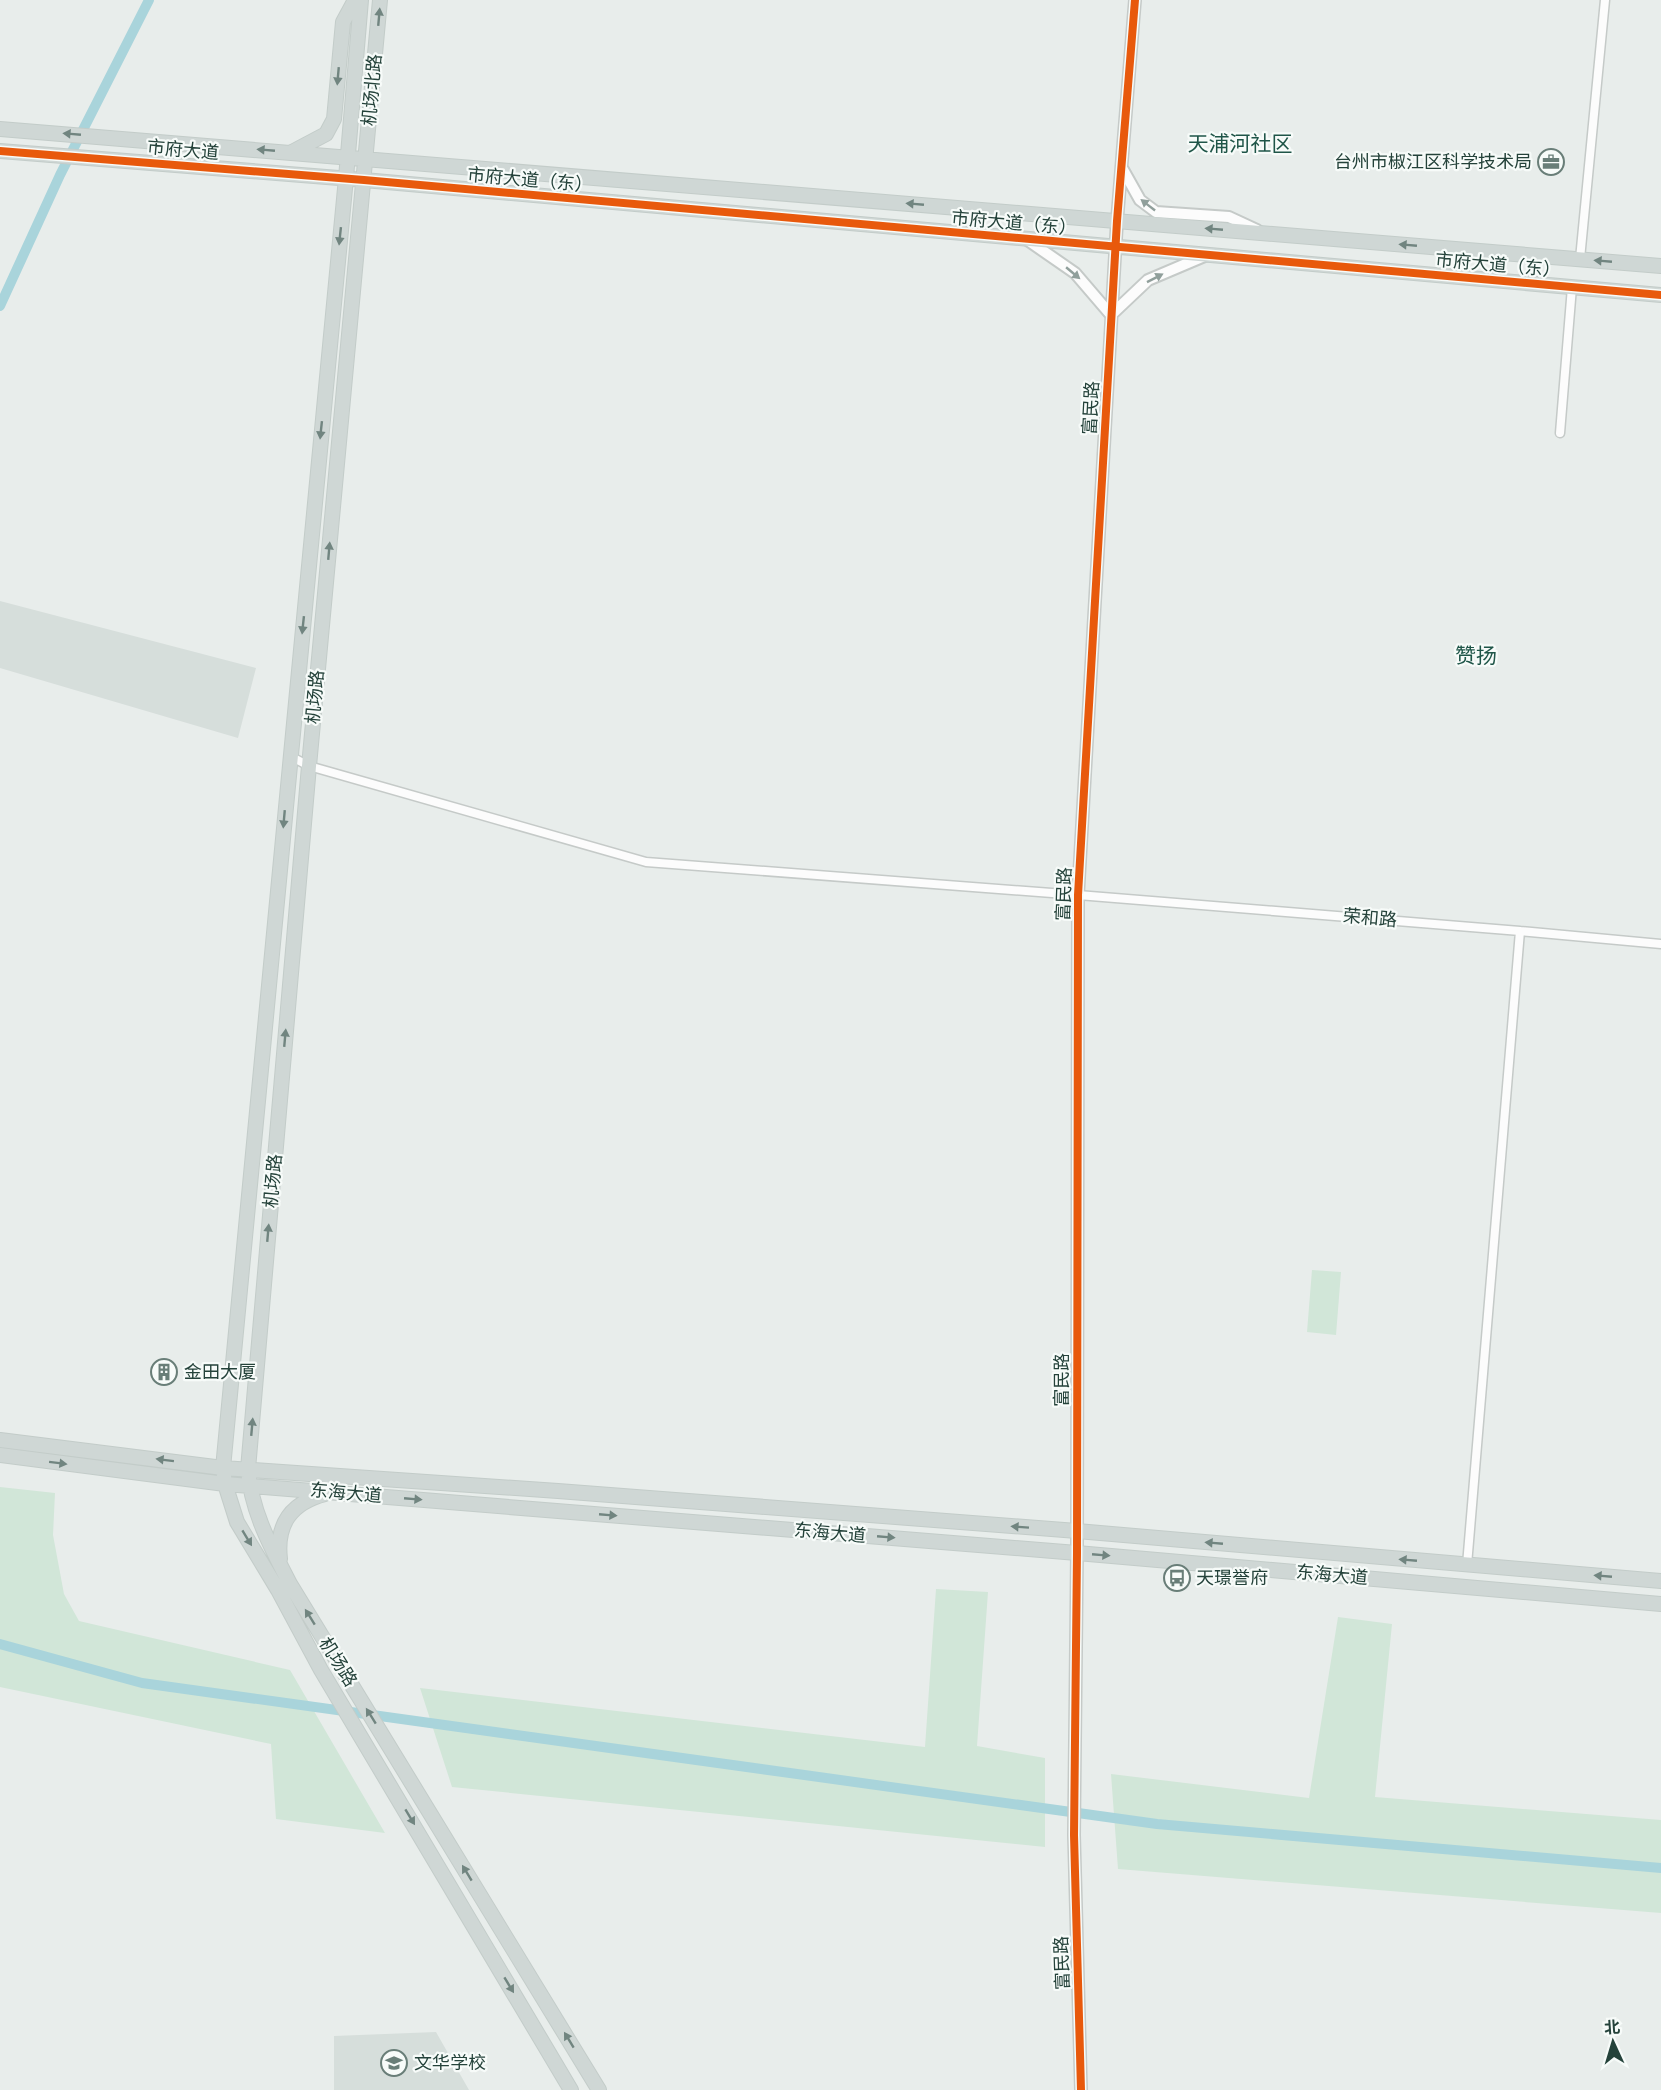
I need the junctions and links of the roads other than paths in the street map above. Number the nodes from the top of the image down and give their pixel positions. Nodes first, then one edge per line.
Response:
1 (355, 0) edge
2 (361, 0) edge
3 (381, 0) edge
4 (1135, 0) edge
5 (1605, 0) edge
6 (0, 129) edge
7 (0, 152) edge
8 (291, 153) junction
9 (348, 157) junction
10 (366, 160) junction
11 (1121, 167) junction
12 (346, 178) junction
13 (364, 180) junction
14 (1117, 221) junction
15 (1263, 233) junction
16 (1026, 239) junction
17 (1115, 247) junction
18 (1207, 255) junction
19 (1580, 259) junction
20 (1661, 266) edge
21 (1572, 287) junction
22 (1661, 295) edge
23 (1112, 315) junction
24 (1560, 433) dead end
25 (290, 756) junction
26 (309, 766) junction
27 (1078, 895) junction
28 (1520, 931) junction
29 (1661, 944) edge
30 (0, 1440) edge
31 (0, 1455) edge
32 (223, 1468) junction
33 (248, 1469) junction
34 (225, 1484) junction
35 (249, 1485) junction
36 (334, 1492) junction
37 (1077, 1531) junction
38 (1077, 1553) junction
39 (280, 1564) junction
40 (1467, 1565) junction
41 (1661, 1581) edge
42 (1661, 1604) edge
43 (571, 2090) edge
44 (599, 2090) edge
45 (1081, 2090) edge

1 -> 8 main road
2 - 9 main road, 机场北路
10 -> 3 main road, 机场北路
4 - 11 street, 富民路
5 - 19 street
8 -> 6 main road, 市府大道
7 - 12 main road, 市府大道
8 - 9 main road, 市府大道
9 - 10 main road, 市府大道
9 - 12 main road, 机场北路
10 - 13 main road, 机场北路
14 -> 10 main road, 市府大道（东）
11 - 14 street, 富民路
15 -> 11 street
12 - 13 main road, 市府大道
12 -> 25 main road, 机场路
13 - 16 main road, 市府大道（东）
26 -> 13 main road, 机场路
15 -> 14 main road, 市府大道（东）
14 - 17 street, 富民路
19 -> 15 main road, 市府大道（东）
16 - 17 main road, 市府大道（东）
16 -> 23 street
17 - 18 main road, 市府大道（东）
17 - 23 street, 富民路
18 - 21 main road, 市府大道（东）
23 -> 18 street
20 -> 19 main road, 市府大道（东）
21 - 22 main road, 市府大道（东）
21 - 24 street
23 - 27 street, 富民路
25 - 26 street, 荣和路
25 -> 32 main road, 机场路
26 - 27 street, 荣和路
33 -> 26 main road, 机场路
27 - 28 street, 荣和路
27 - 37 street, 富民路
28 - 29 street, 荣和路
28 - 40 street
32 -> 30 main road, 东海大道
31 -> 34 main road, 东海大道
32 - 33 main road, 东海大道
32 - 34 main road, 机场路
33 - 35 main road, 机场路
37 -> 33 main road, 东海大道
34 - 35 main road, 东海大道
34 -> 43 main road, 机场路
35 - 36 main road, 东海大道
35 - 39 main road, 机场路
36 -> 38 main road, 东海大道
36 - 39 main road
37 - 38 street, 富民路
40 -> 37 main road, 东海大道
38 -> 42 main road, 东海大道
38 - 45 street, 富民路
44 -> 39 main road, 机场路
41 -> 40 main road, 东海大道

